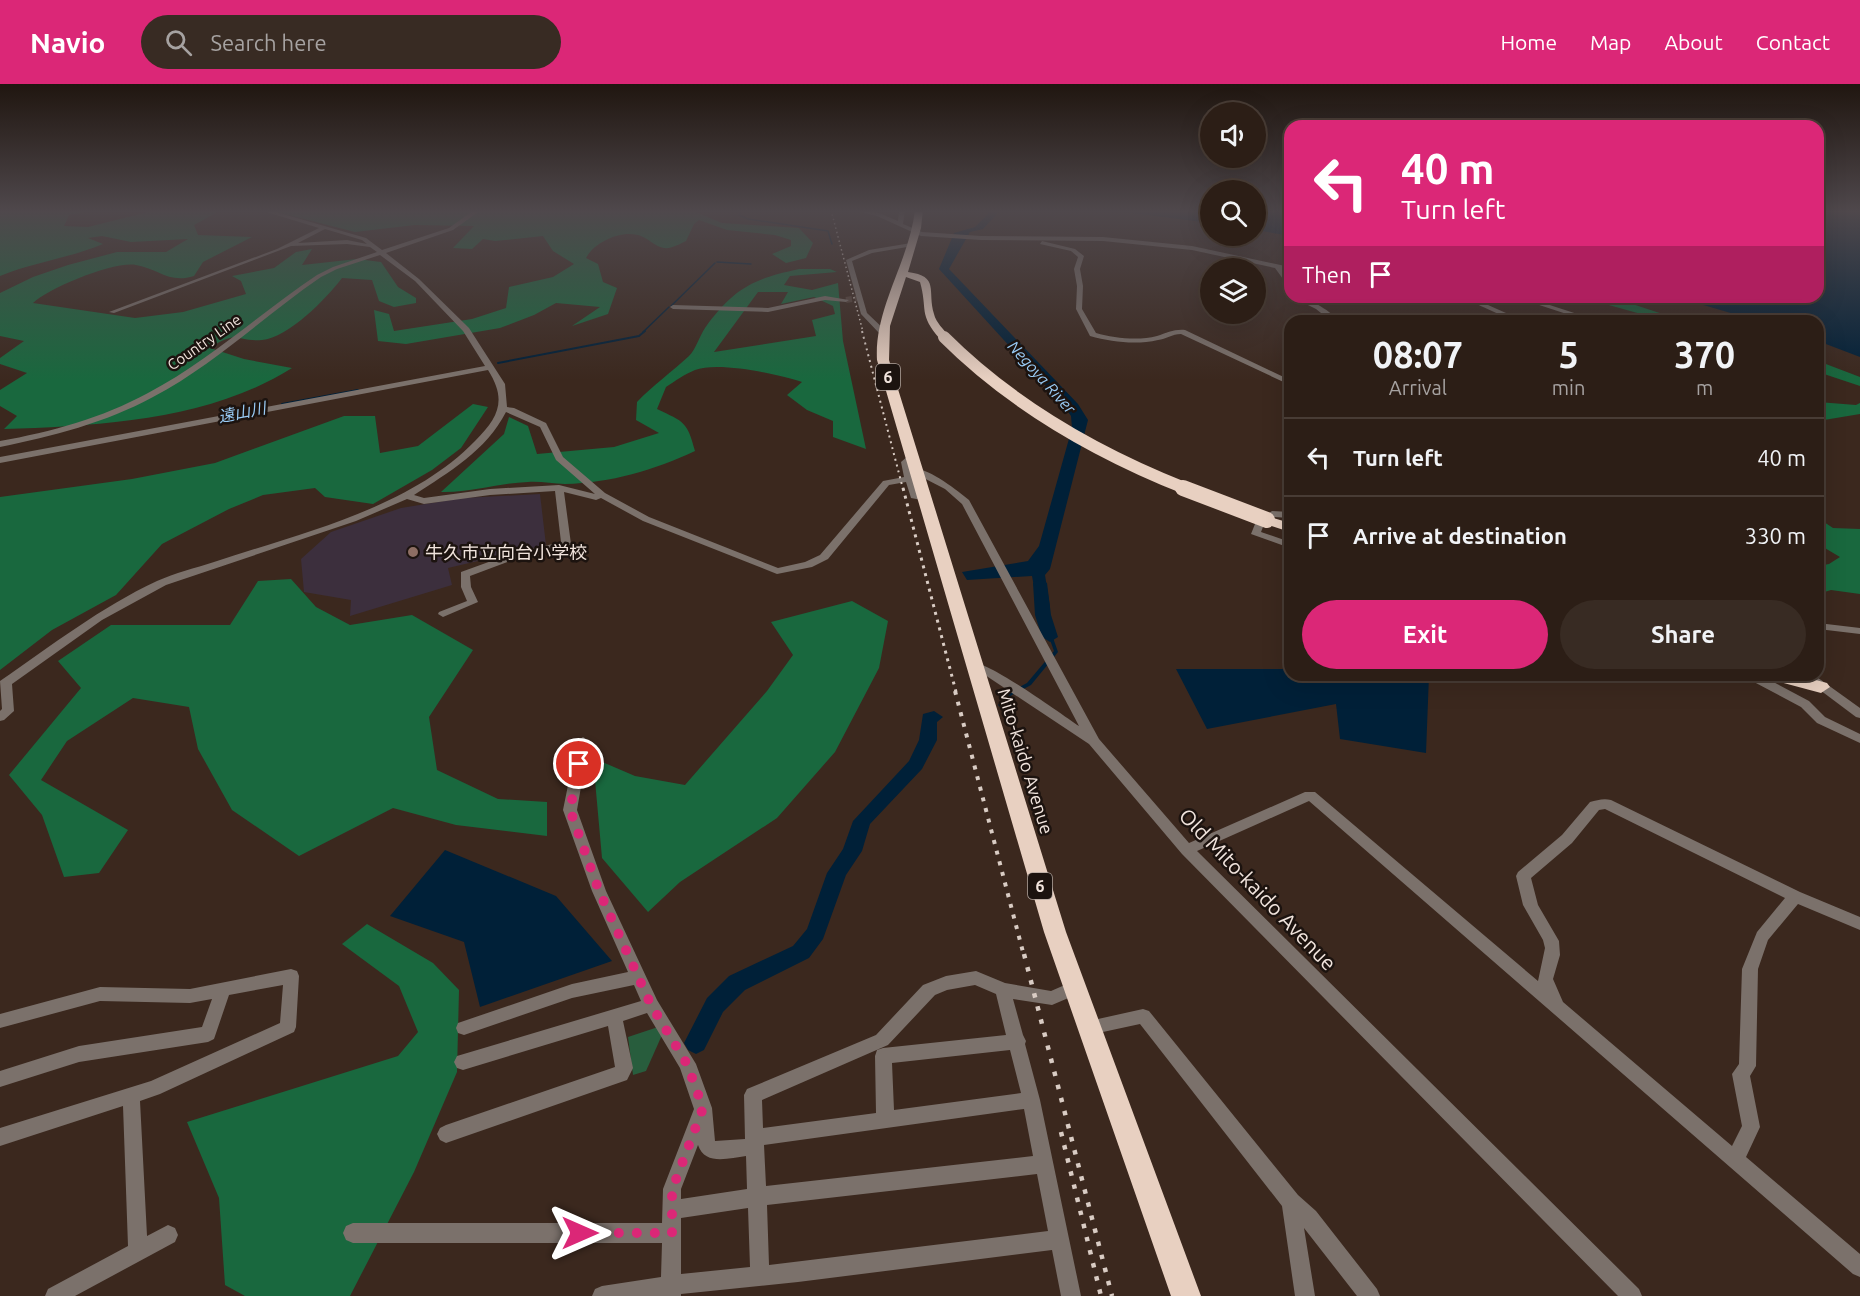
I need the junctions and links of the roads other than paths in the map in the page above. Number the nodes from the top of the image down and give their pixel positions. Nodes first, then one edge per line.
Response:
1 (232, 267) edge
2 (340, 267) edge
3 (401, 267) edge
4 (851, 267) edge
5 (906, 267) edge
6 (1078, 267) edge
7 (1278, 267) joint
8 (1284, 268) edge
9 (904, 274) junction
10 (1284, 277) edge
11 (846, 300) tunnel mouth
12 (1308, 303) edge
13 (1478, 303) edge
14 (1539, 303) edge
15 (673, 307) dead end
16 (112, 312) dead end
17 (1328, 315) edge
18 (1506, 315) edge
19 (1576, 315) edge
20 (883, 332) junction
21 (491, 367) junction
22 (1284, 380) edge
23 (503, 409) junction
24 (0, 444) edge
25 (0, 460) edge
26 (911, 469) junction
27 (559, 488) junction
28 (602, 495) junction
29 (406, 496) junction
30 (1284, 515) edge
31 (1284, 526) edge
32 (1284, 543) edge
33 (442, 614) dead end
34 (1824, 627) edge
35 (1860, 631) edge
36 (974, 665) junction
37 (1758, 681) edge
38 (1798, 681) edge
39 (1814, 681) edge
40 (3, 685) edge
41 (1821, 687) junction
42 (1860, 714) edge
43 (0, 717) edge
44 (1860, 739) edge
45 (583, 741) dead end
46 (1094, 742) junction
47 (1187, 850) junction
48 (1795, 896) junction
49 (1860, 924) edge
50 (638, 976) junction
51 (1074, 988) junction
52 (223, 990) junction
53 (1003, 990) junction
54 (651, 1005) junction
55 (1557, 1007) junction
56 (615, 1016) junction
57 (0, 1021) edge
58 (464, 1028) dead end
59 (1089, 1028) junction
60 (1018, 1041) junction
61 (463, 1062) dead end
62 (0, 1078) edge
63 (131, 1095) junction
64 (1031, 1100) junction
65 (703, 1108) junction
66 (885, 1120) junction
67 (446, 1134) dead end
68 (0, 1137) edge
69 (754, 1143) junction
70 (1735, 1160) junction
71 (1044, 1164) junction
72 (756, 1197) junction
73 (1291, 1202) junction
74 (672, 1210) junction
75 (353, 1233) dead end
76 (672, 1233) junction
77 (168, 1235) dead end
78 (1059, 1239) junction
79 (138, 1251) junction
80 (1860, 1267) edge
81 (760, 1275) junction
82 (671, 1291) edge
83 (55, 1296) edge
84 (602, 1296) edge
85 (1071, 1296) edge
86 (1186, 1296) edge
87 (1305, 1296) edge
88 (1370, 1296) edge
89 (1632, 1296) edge

1 - 16 street
2 - 24 street, Country Line
3 - 21 street
4 - 20 street
5 - 9 highway, Mito-kaido Avenue / 6
6 - 22 street
7 - 8 street
7 - 10 street
9 - 20 highway, Mito-kaido Avenue / 6
9 - 31 highway, bridge
11 - 15 street
12 - 17 street
13 - 18 street
14 - 19 street
20 - 26 highway, Mito-kaido Avenue / 6
21 - 23 street
21 - 25 street
23 - 28 street
23 - 29 street
26 - 28 street
26 - 36 highway, Mito-kaido Avenue / 6
26 - 46 street, Old Mito-kaido Avenue
27 - 28 street
27 - 29 street
27 - 33 street
29 - 40 street
30 - 32 street
34 - 35 street
36 - 46 street
36 - 51 highway, Mito-kaido Avenue / 6
37 - 44 street
38 - 41 highway
39 - 41 street
40 - 43 street
41 - 42 street
45 - 50 street
46 - 47 street, Old Mito-kaido Avenue
47 - 55 street
47 - 89 street, Old Mito-kaido Avenue
48 - 49 street
48 - 55 street
48 - 70 street
50 - 54 street
50 - 58 street
51 - 53 street
51 - 59 highway, Mito-kaido Avenue / 6
52 - 57 street
52 - 62 street
52 - 63 street
53 - 60 street
53 - 69 street
54 - 56 street
54 - 65 street
55 - 70 street
56 - 61 street
56 - 67 street
59 - 73 street
59 - 86 highway, Mito-kaido Avenue / 6
60 - 64 street
60 - 66 street
63 - 68 street
63 - 79 street
64 - 66 street
64 - 71 street
65 - 69 street
65 - 74 street
66 - 69 street
69 - 72 street
70 - 80 street
71 - 72 street
71 - 78 street
72 - 74 street
72 - 81 street
73 - 87 street
73 - 88 street
74 - 76 street
75 - 76 street
76 - 82 street
77 - 79 street
78 - 81 street
78 - 85 street
79 - 83 street
81 - 82 street
82 - 84 street

